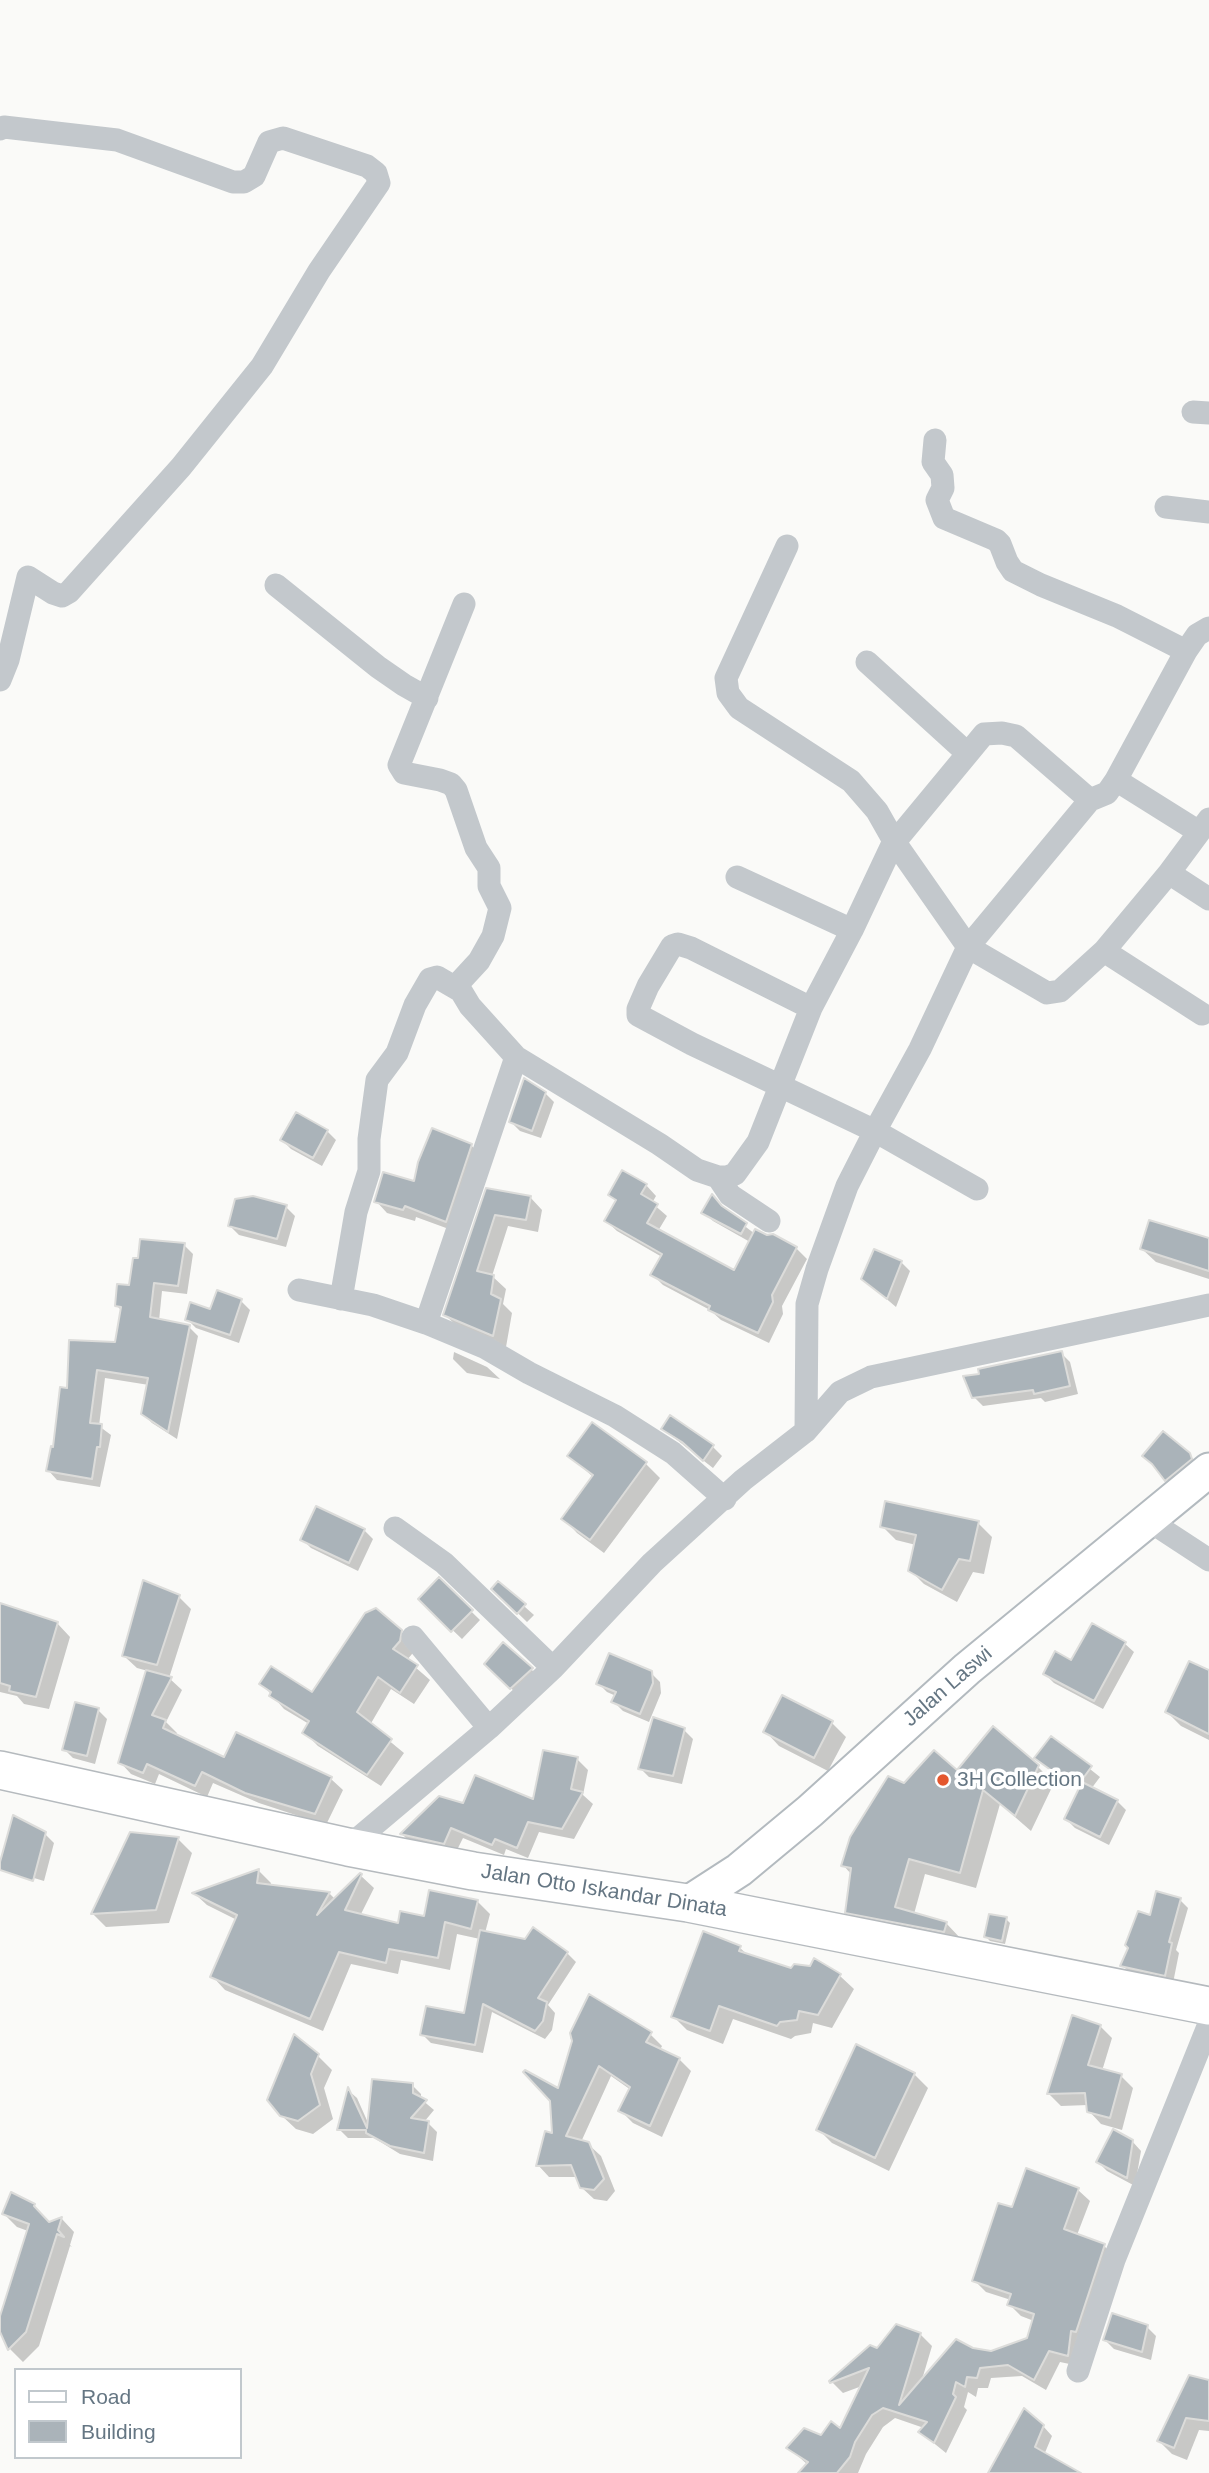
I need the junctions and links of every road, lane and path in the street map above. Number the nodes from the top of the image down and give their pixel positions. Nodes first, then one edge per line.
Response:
1 (0, 130) edge
2 (935, 440) dead end
3 (1166, 507) dead end
4 (1209, 512) edge
5 (787, 546) dead end
6 (276, 585) dead end
7 (464, 604) dead end
8 (1209, 628) edge
9 (1186, 651) junction
10 (867, 662) dead end
11 (0, 680) edge
12 (427, 698) junction
13 (967, 753) junction
14 (1116, 780) junction
15 (1090, 800) junction
16 (1204, 826) edge
17 (894, 841) junction
18 (1169, 873) junction
19 (737, 877) dead end
20 (1209, 899) edge
21 (852, 930) junction
22 (968, 947) junction
23 (1104, 951) junction
24 (462, 995) junction
25 (811, 1008) junction
26 (1202, 1014) dead end
27 (516, 1057) junction
28 (779, 1084) junction
29 (875, 1131) junction
30 (718, 1177) junction
31 (976, 1189) dead end
32 (769, 1221) dead end
33 (299, 1290) dead end
34 (341, 1299) junction
35 (1209, 1305) edge
36 (426, 1323) junction
37 (806, 1431) junction
38 (1209, 1470) edge
39 (725, 1499) junction
40 (1148, 1520) junction
41 (395, 1528) dead end
42 (1209, 1560) edge
43 (413, 1637) dead end
44 (553, 1668) junction
45 (489, 1728) junction
46 (0, 1770) edge
47 (348, 1847) junction
48 (688, 1903) junction
49 (1209, 2006) edge
50 (1209, 2024) edge
51 (1078, 2371) dead end

1 - 11 street
2 - 9 street
3 - 4 street
5 - 17 street
6 - 12 street
7 - 12 street
8 - 9 street
9 - 14 street
10 - 13 street
12 - 24 street
13 - 15 street
13 - 17 street
14 - 15 street
14 - 16 street
15 - 22 street
16 - 18 street
17 - 21 street
17 - 22 street
18 - 20 street
18 - 23 street
19 - 21 street
21 - 25 street
22 - 23 street
22 - 29 street
23 - 26 street
24 - 27 street
24 - 34 street
25 - 28 street
25 - 28 street
27 - 30 street
27 - 36 street
28 - 29 street
28 - 30 street
29 - 31 street
29 - 37 street
30 - 32 street
33 - 34 street
34 - 36 street
35 - 37 street
36 - 39 street
37 - 39 street
38 - 40 street, Jalan Laswi
39 - 44 street
40 - 42 street
40 - 48 street, Jalan Laswi
41 - 44 street
43 - 45 street
44 - 45 street
45 - 47 street
46 - 47 main road, Jalan Otto Iskandar Dinata
47 - 48 main road, Jalan Otto Iskandar Dinata
48 - 49 main road, Jalan Otto Iskandar Dinata
50 - 51 street

